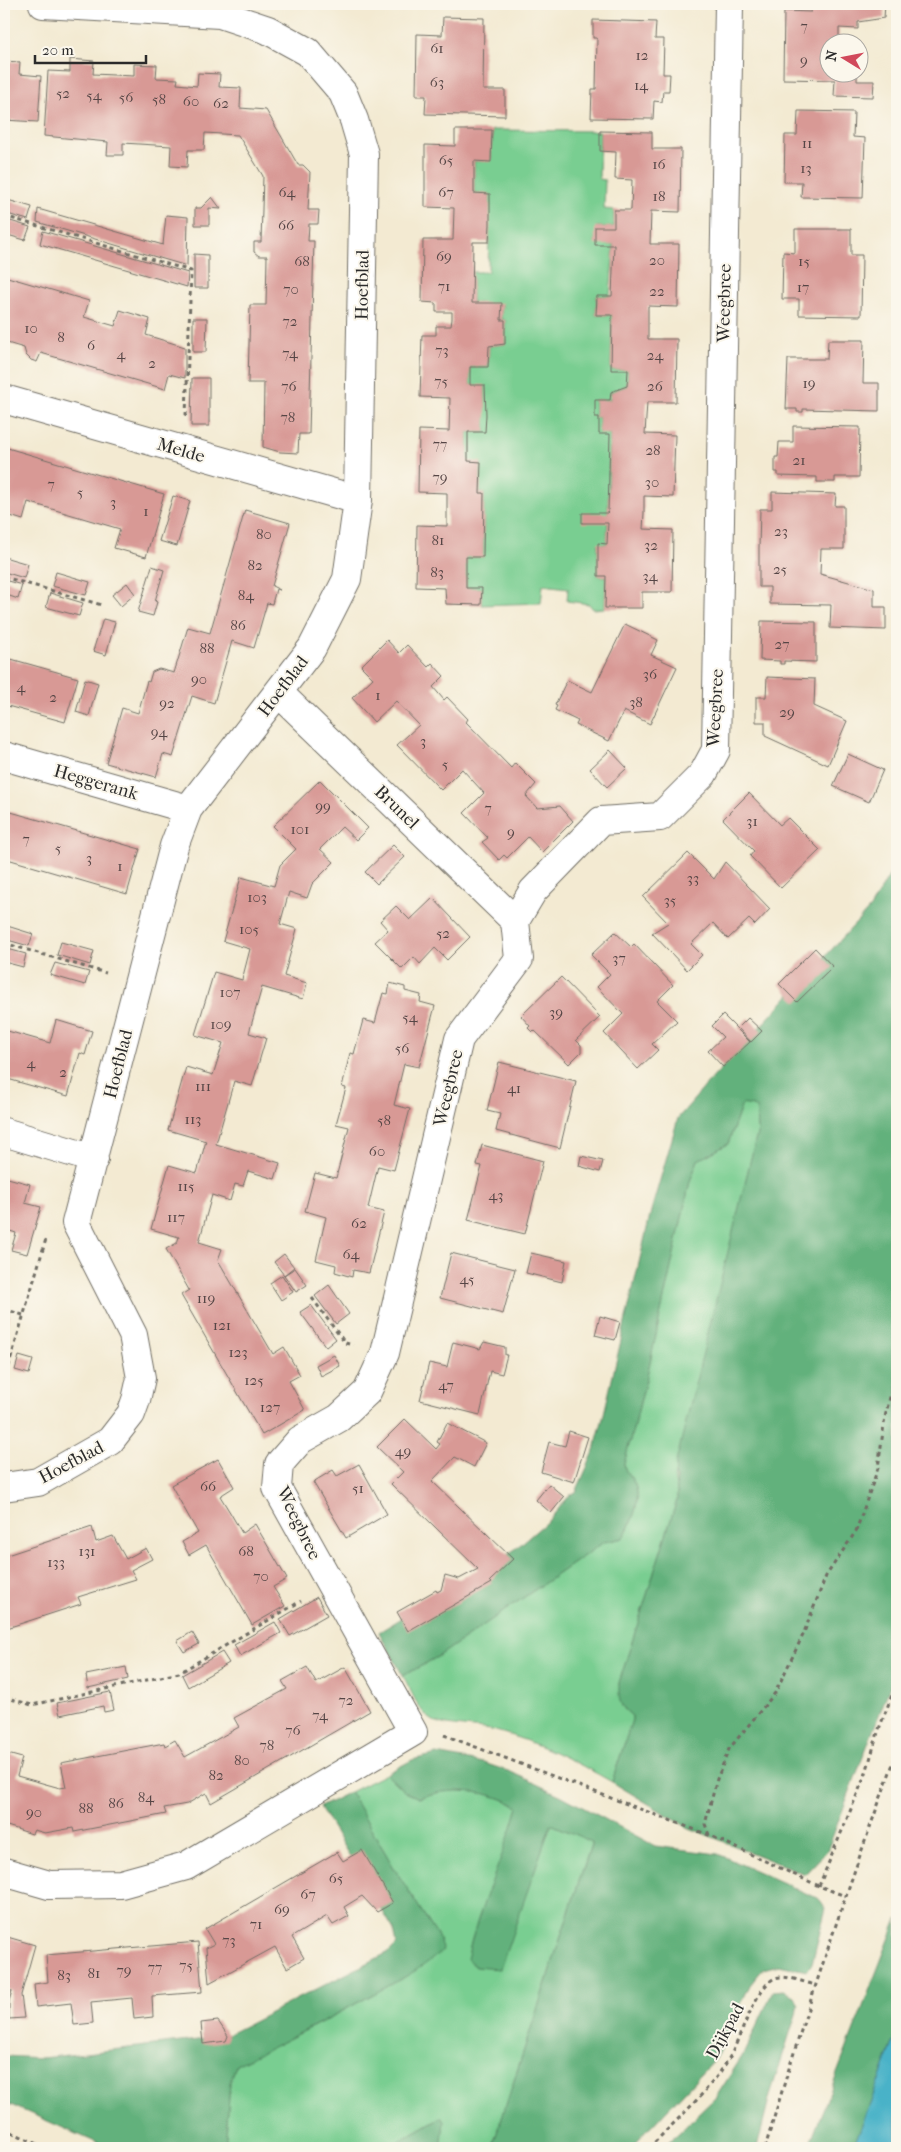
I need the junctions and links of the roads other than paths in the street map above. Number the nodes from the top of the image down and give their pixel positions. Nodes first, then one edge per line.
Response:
1 (43, 4) edge
2 (729, 4) edge
3 (4, 399) edge
4 (358, 500) junction
5 (279, 693) junction
6 (4, 756) edge
7 (188, 809) junction
8 (515, 922) junction
9 (4, 1132) edge
10 (94, 1159) junction
11 (4, 1487) edge
12 (4, 1872) edge

1 - 4 street, Hoefblad
2 - 8 street, Weegbree
3 - 4 street, Melde
4 - 5 street, Hoefblad
5 - 7 street, Hoefblad
5 - 8 street, Brunel
6 - 7 street, Heggerank
7 - 10 street, Hoefblad
8 - 12 street, Weegbree
9 - 10 street
10 - 11 street, Hoefblad

